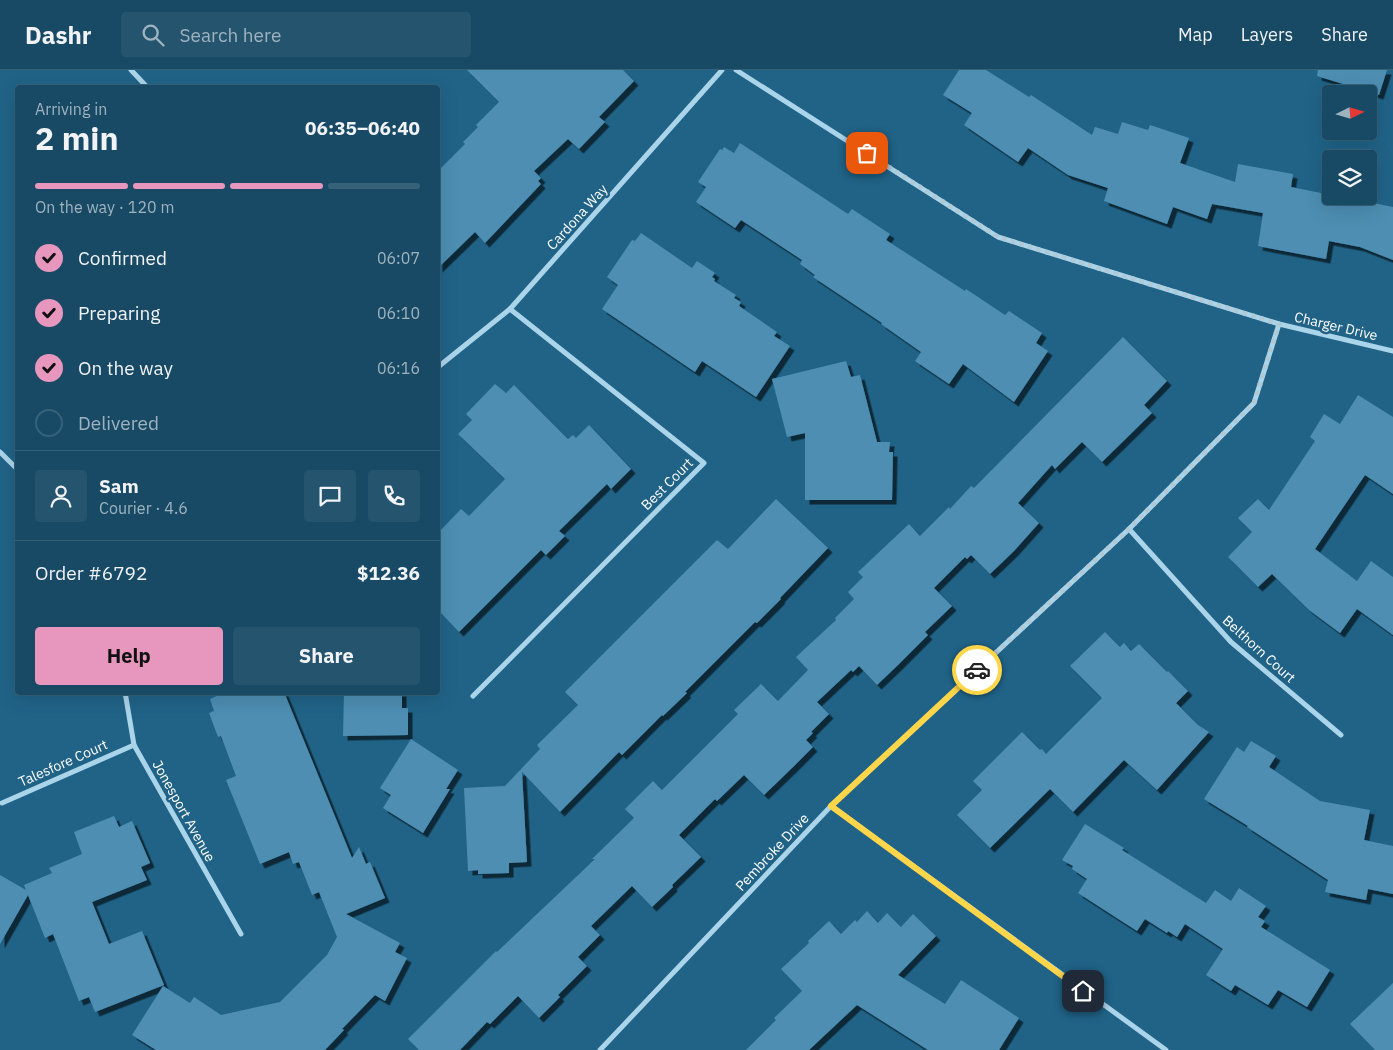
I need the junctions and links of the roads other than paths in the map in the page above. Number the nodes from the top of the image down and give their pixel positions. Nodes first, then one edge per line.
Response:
1 (131, 70) edge
2 (722, 70) edge
3 (736, 70) edge
4 (145, 85) edge
5 (510, 309) junction
6 (1279, 324) junction
7 (1393, 351) edge
8 (440, 364) edge
9 (0, 452) edge
10 (15, 467) edge
11 (1129, 529) junction
12 (126, 695) edge
13 (473, 696) dead end
14 (1341, 735) dead end
15 (134, 744) junction
16 (2, 803) dead end
17 (831, 806) junction
18 (241, 934) dead end
19 (600, 1050) edge
20 (1166, 1050) edge

1 - 4 street
2 - 5 street, Cardona Way
3 - 6 street, Charger Drive
5 - 8 street, Cardona Way
5 - 13 street, Best Court
6 - 7 street, Charger Drive
6 - 11 street, Pembroke Drive
9 - 10 street
11 - 14 street, Belthorn Court
11 - 17 street, Pembroke Drive
12 - 15 street, Jonesport Avenue
15 - 16 street, Talesfore Court
15 - 18 street, Jonesport Avenue
17 - 19 street, Pembroke Drive
17 - 20 street

